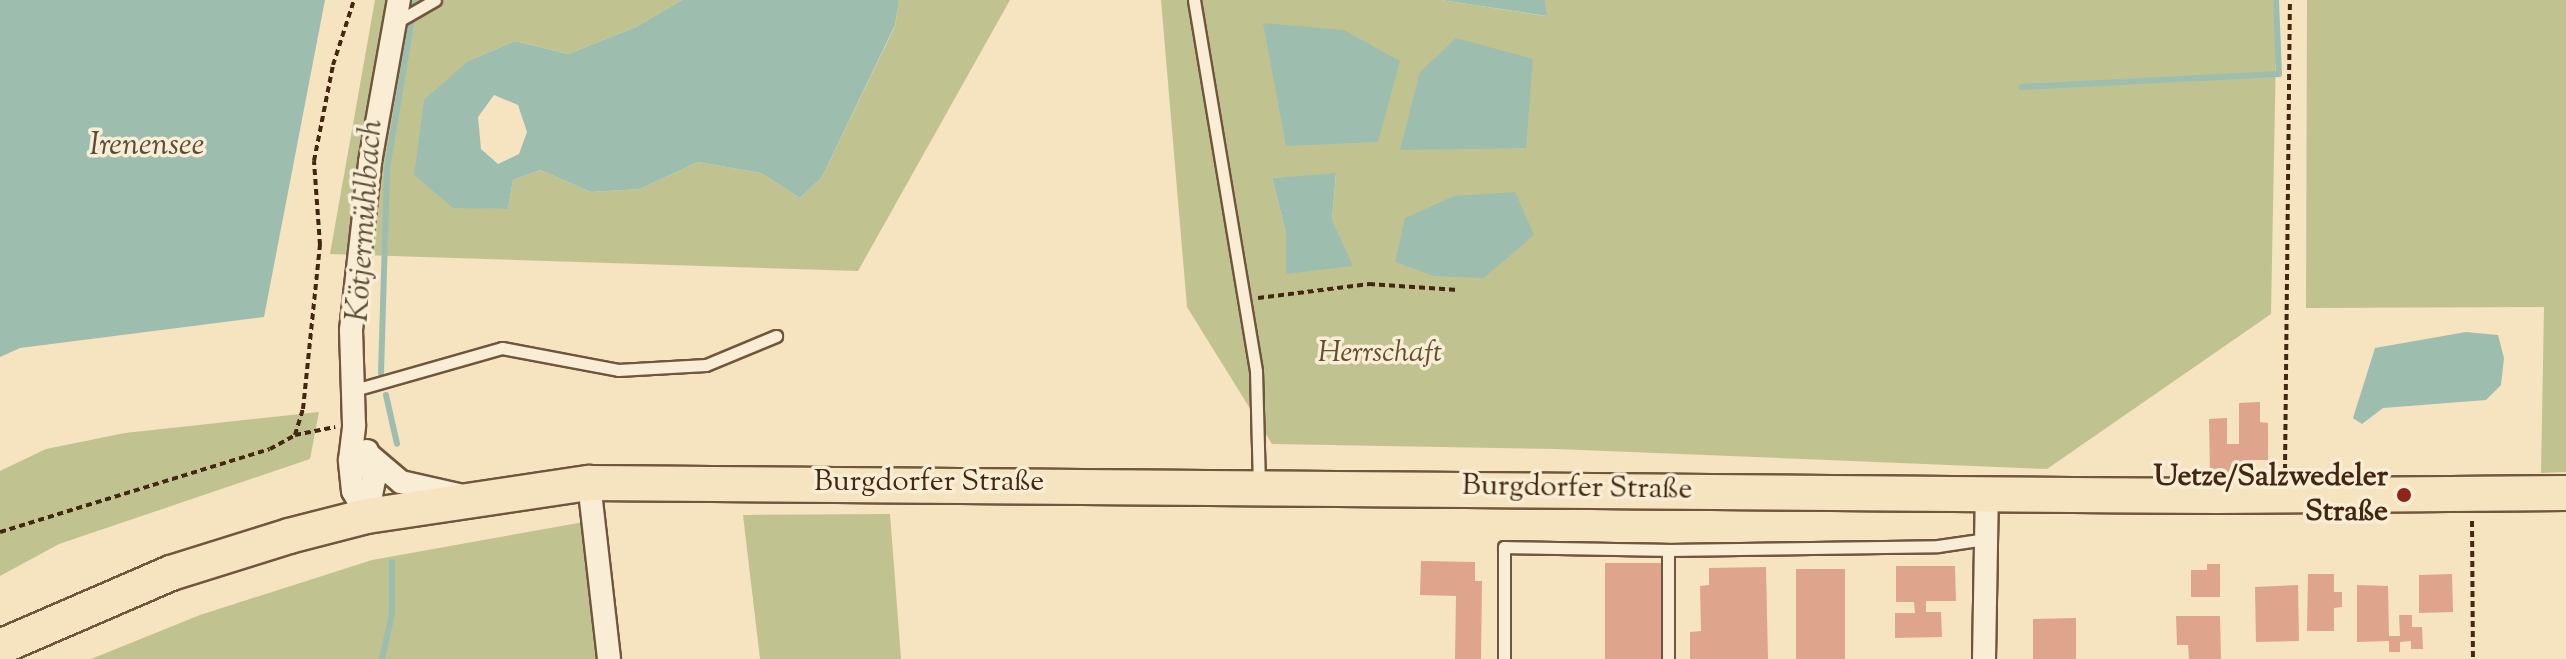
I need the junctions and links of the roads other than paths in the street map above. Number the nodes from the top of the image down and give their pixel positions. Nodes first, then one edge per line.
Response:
1 (399, 0) edge
2 (435, 0) edge
3 (1194, 0) edge
4 (395, 23) junction
5 (776, 336) dead end
6 (351, 391) junction
7 (354, 425) junction
8 (369, 455) junction
9 (589, 483) junction
10 (1259, 486) junction
11 (2566, 493) edge
12 (1987, 494) junction
13 (476, 498) junction
14 (367, 516) junction
15 (1986, 539) junction
16 (1668, 550) junction
17 (0, 647) edge
18 (609, 659) edge
19 (1504, 659) edge
20 (1668, 659) edge
21 (1984, 659) edge

1 - 4 street
2 - 4 lane
3 - 10 lane
4 - 6 street
5 - 6 lane
6 - 7 street
7 - 8 street
7 - 14 street
8 - 13 street
8 - 14 street
9 - 10 main road, Burgdorfer Straße
9 - 13 main road, Burgdorfer Straße
9 - 18 street
10 - 12 main road, Burgdorfer Straße
11 - 12 main road, Burgdorfer Straße
12 - 15 street
13 - 14 main road, Burgdorfer Straße
14 - 17 main road, Burgdorfer Straße
15 - 16 lane
15 - 21 street
16 - 19 lane
16 - 20 lane

